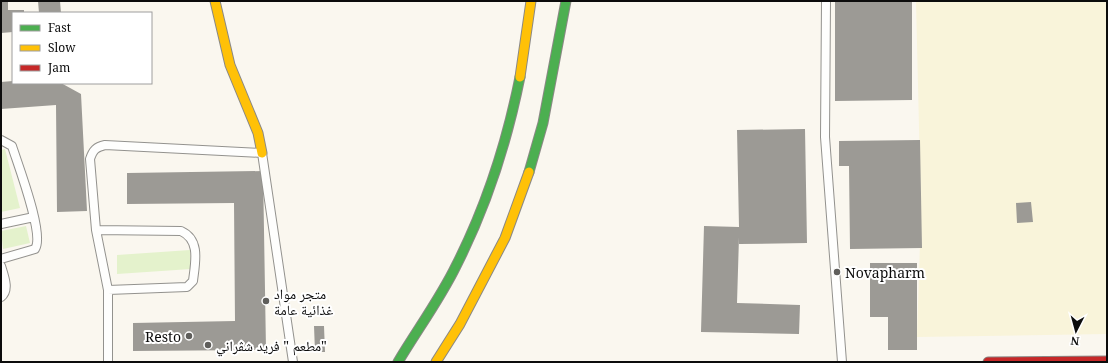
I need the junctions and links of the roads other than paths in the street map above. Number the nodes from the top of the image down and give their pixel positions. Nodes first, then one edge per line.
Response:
1 (215, 1) edge
2 (531, 1) edge
3 (566, 1) edge
4 (826, 1) edge
5 (1, 140) edge
6 (262, 153) junction
7 (34, 217) junction
8 (1, 224) edge
9 (96, 230) junction
10 (1, 259) edge
11 (1, 266) edge
12 (108, 290) junction
13 (1, 297) edge
14 (438, 360) edge
15 (1107, 361) edge
16 (108, 362) edge
17 (293, 362) edge
18 (398, 362) edge
19 (842, 362) edge
20 (988, 362) edge

1 - 6 main road
2 - 18 main road
3 - 14 main road
4 - 19 lane
5 - 7 lane
6 - 9 lane
6 - 17 lane
7 - 8 lane
7 - 10 lane
9 - 12 lane
9 - 12 lane
11 - 13 lane
12 - 16 lane
15 - 20 main road

